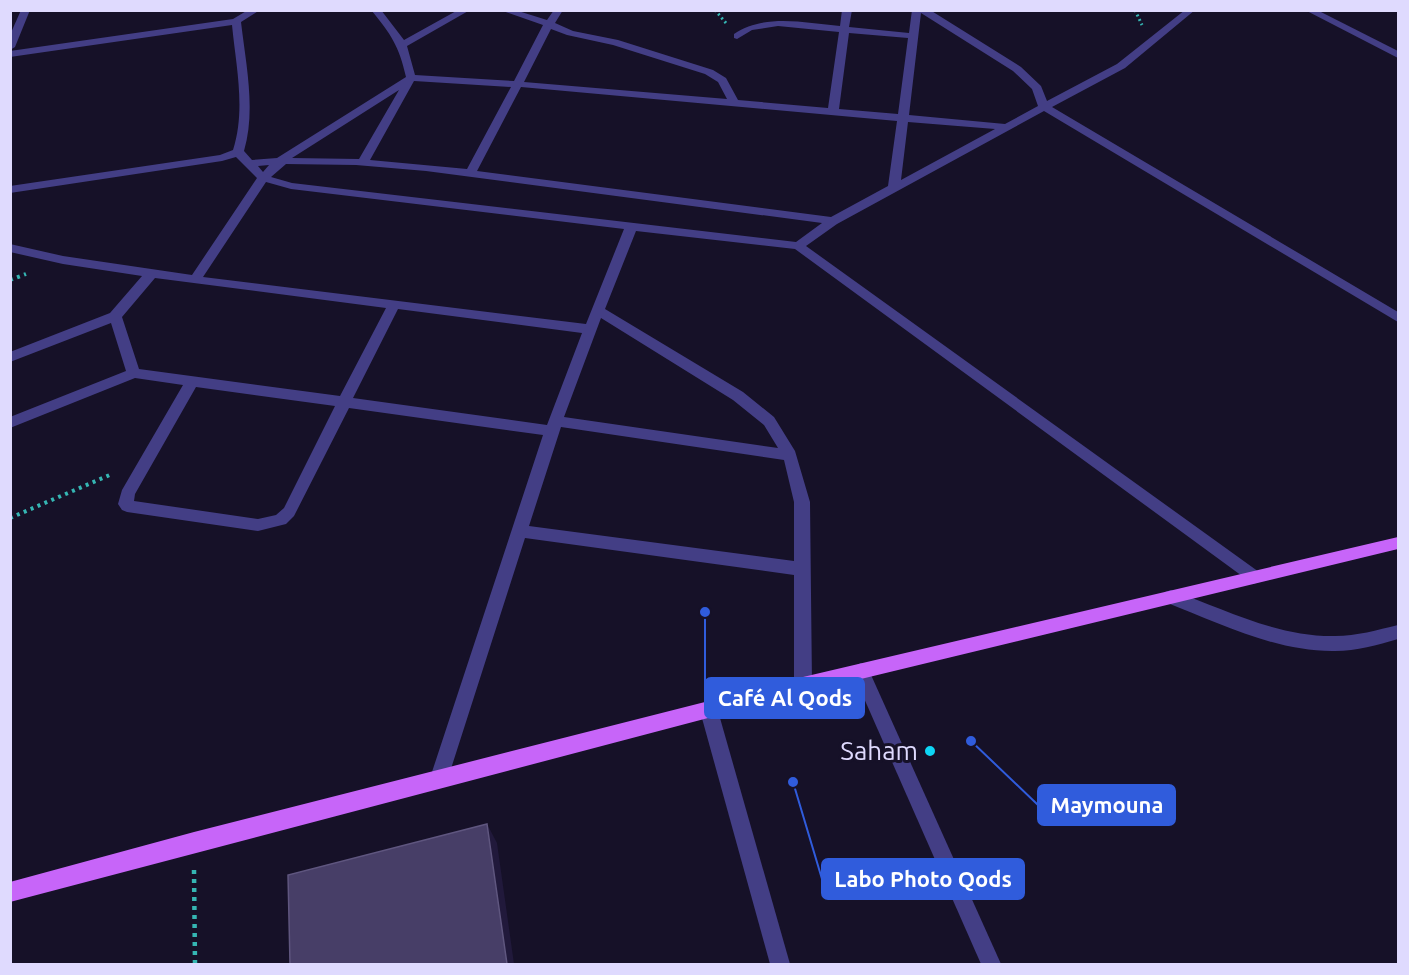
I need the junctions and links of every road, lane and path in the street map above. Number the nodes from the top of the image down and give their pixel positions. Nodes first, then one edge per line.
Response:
1 (26, 10) edge
2 (256, 10) edge
3 (375, 10) edge
4 (466, 10) edge
5 (504, 10) edge
6 (559, 10) edge
7 (847, 10) edge
8 (917, 10) edge
9 (922, 10) edge
10 (1191, 10) edge
11 (1309, 10) edge
12 (236, 21) junction
13 (549, 24) junction
14 (845, 29) junction
15 (736, 36) dead end
16 (914, 36) junction
17 (403, 44) junction
18 (10, 47) edge
19 (10, 54) edge
20 (1398, 55) edge
21 (411, 78) junction
22 (517, 84) junction
23 (734, 102) junction
24 (1044, 108) junction
25 (833, 112) junction
26 (904, 119) junction
27 (1005, 127) junction
28 (238, 152) junction
29 (281, 160) junction
30 (250, 163) junction
31 (362, 163) junction
32 (470, 174) junction
33 (263, 178) junction
34 (894, 188) junction
35 (10, 190) edge
36 (833, 221) junction
37 (631, 226) junction
38 (798, 246) junction
39 (10, 248) edge
40 (152, 273) junction
41 (195, 280) junction
42 (393, 306) junction
43 (597, 310) junction
44 (115, 316) junction
45 (1398, 318) edge
46 (590, 329) junction
47 (10, 357) edge
48 (134, 373) junction
49 (192, 381) junction
50 (346, 402) junction
51 (10, 423) edge
52 (554, 426) junction
53 (790, 455) junction
54 (146, 459) junction
55 (10, 518) edge
56 (519, 531) junction
57 (1398, 543) edge
58 (802, 569) junction
59 (1253, 576) junction
60 (1172, 597) junction
61 (1398, 632) edge
62 (861, 671) junction
63 (803, 686) junction
64 (709, 711) junction
65 (439, 778) junction
66 (194, 842) junction
67 (10, 892) edge
68 (195, 964) edge
69 (780, 964) edge
70 (991, 964) edge

1 - 18 street
2 - 12 street
3 - 17 street
4 - 17 street
5 - 13 street
6 - 13 street
7 - 14 street
8 - 16 street
9 - 24 street
10 - 24 street
11 - 20 street
12 - 19 street
12 - 28 street
13 - 22 street
13 - 23 street
14 - 15 street
14 - 16 street
14 - 25 street
16 - 26 street
17 - 21 street
21 - 22 street
21 - 29 street
21 - 31 street
22 - 23 street
22 - 32 street
23 - 25 street
24 - 27 street
24 - 45 street
25 - 26 street
26 - 27 street
26 - 34 street
27 - 34 street
28 - 30 street
28 - 35 street
29 - 30 street
29 - 31 street
29 - 33 street
30 - 33 street
31 - 32 street
32 - 36 street
33 - 37 street
33 - 41 street
34 - 36 street
36 - 38 street
37 - 38 street
37 - 43 street
38 - 59 street
39 - 40 street
40 - 41 street
40 - 44 street
41 - 42 street
42 - 46 street
42 - 50 street
43 - 46 street
43 - 53 street
44 - 47 street
44 - 48 street
46 - 52 street
48 - 49 street
48 - 51 street
49 - 50 street
49 - 54 street
50 - 52 street
50 - 54 street
52 - 53 street
52 - 56 street
53 - 58 street
54 - 55 path
56 - 58 street
56 - 65 street
57 - 59 main road
58 - 63 street
59 - 60 main road
60 - 61 street
60 - 62 main road
62 - 63 main road
62 - 70 street
63 - 64 main road
64 - 65 main road
64 - 69 street
65 - 66 main road
66 - 67 main road
66 - 68 path

